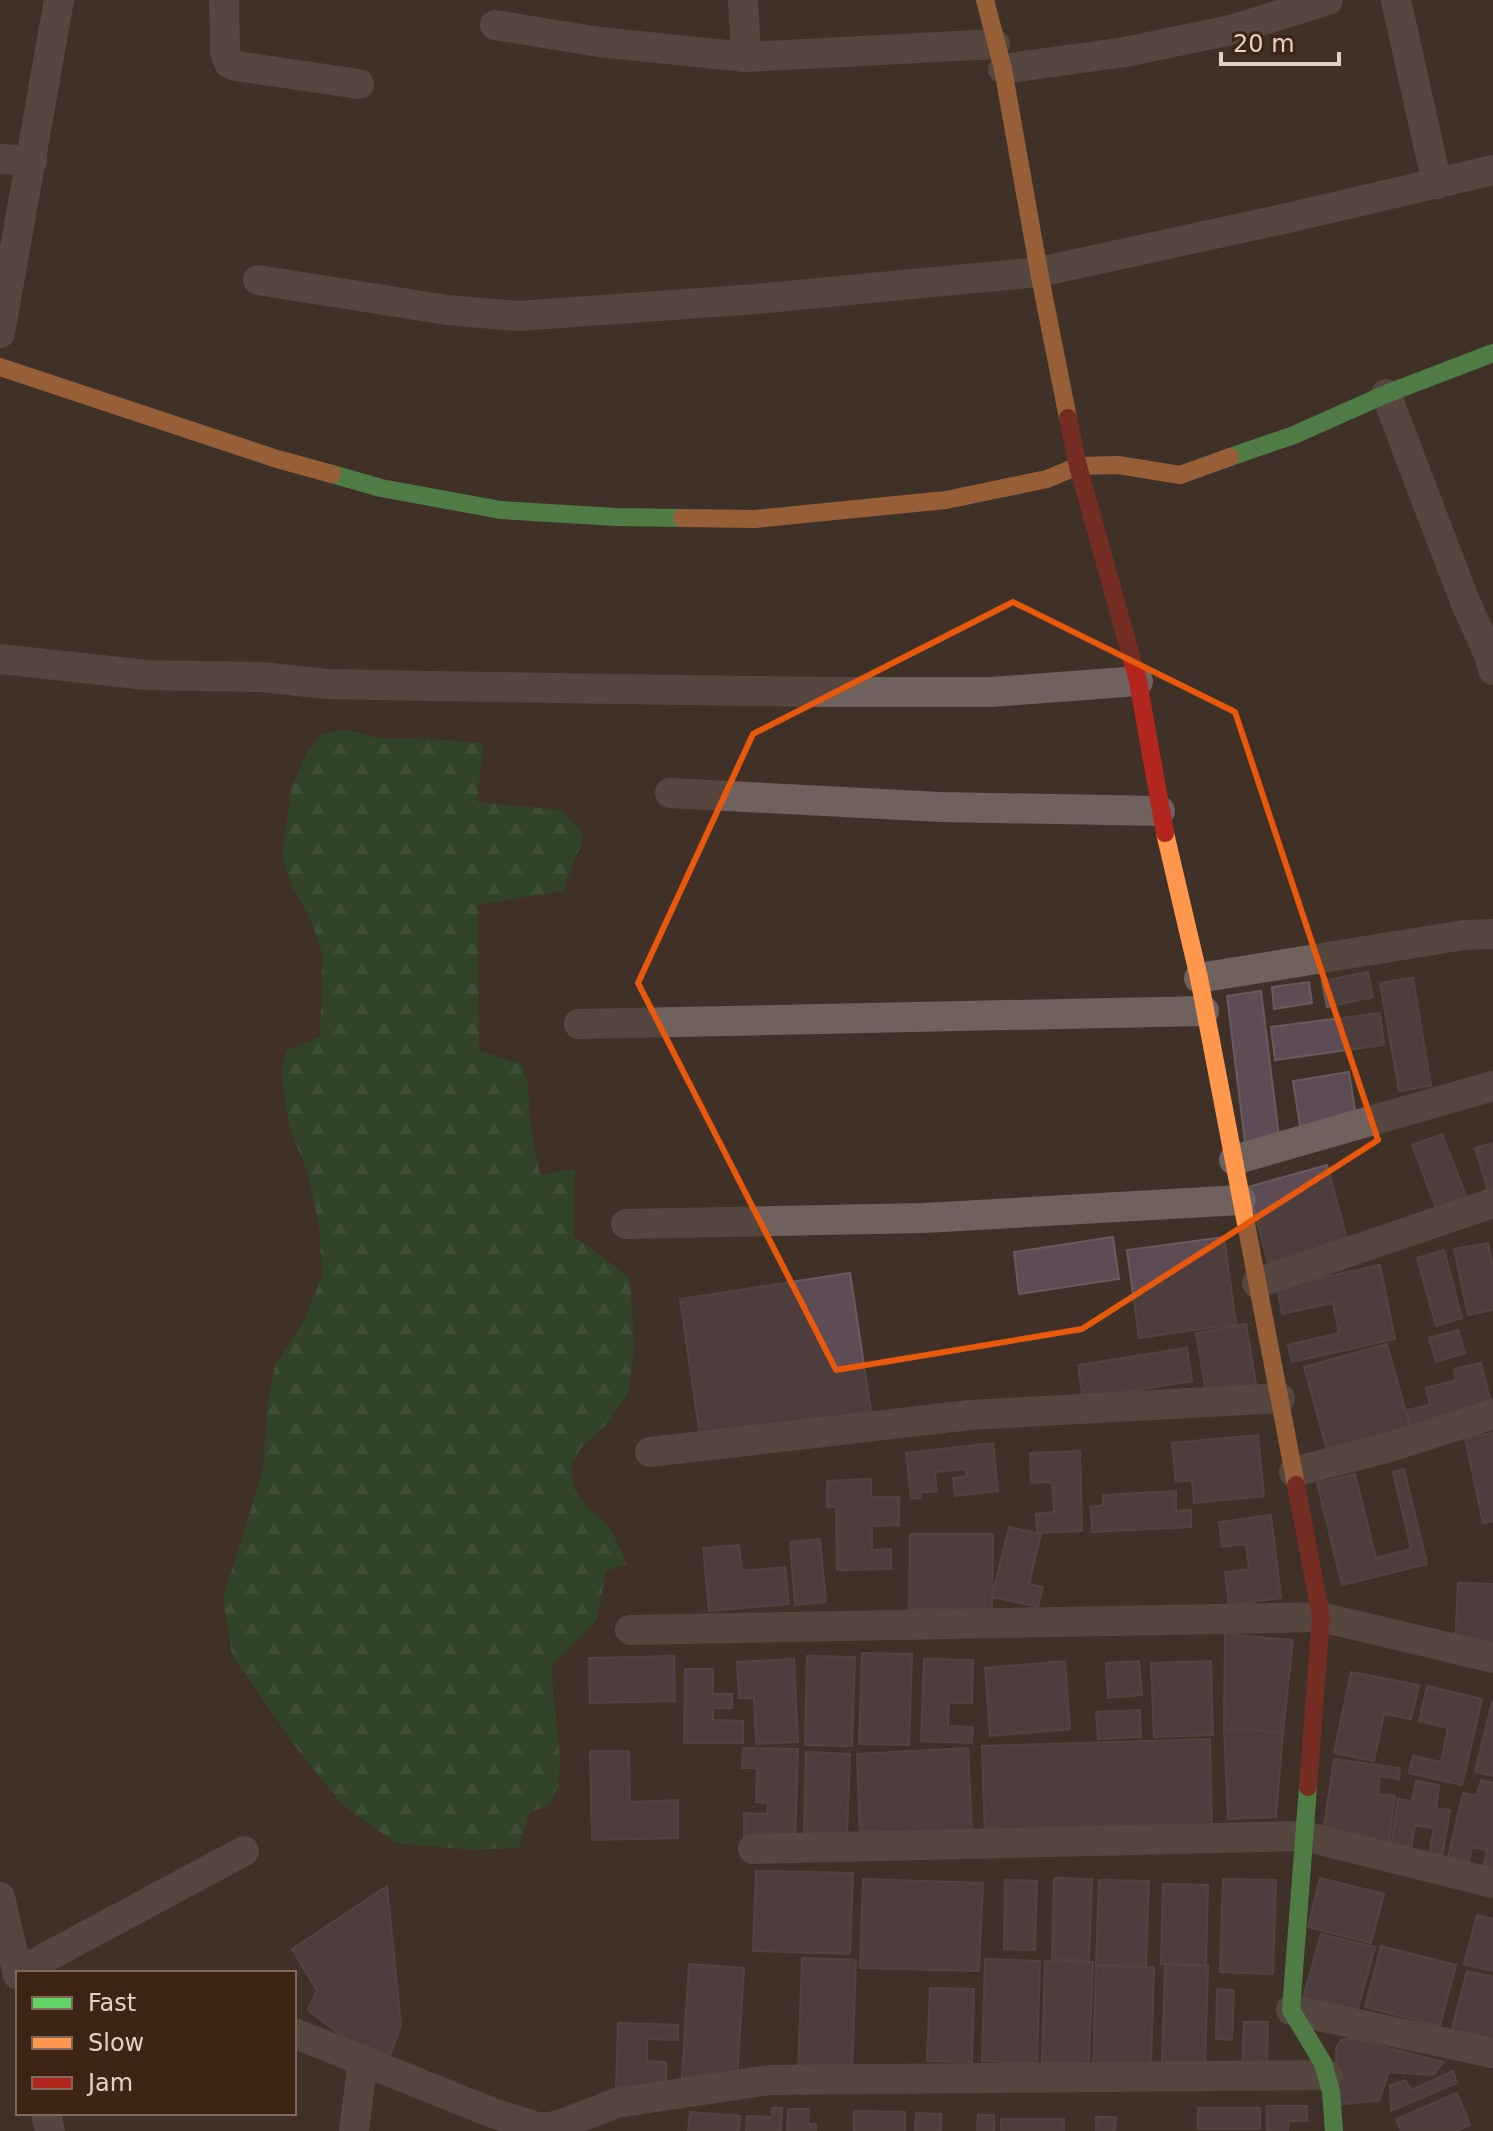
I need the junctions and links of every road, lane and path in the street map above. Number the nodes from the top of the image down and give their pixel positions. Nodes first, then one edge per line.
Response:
1 (59, 0) edge
2 (224, 0) edge
3 (743, 0) edge
4 (985, 0) edge
5 (1328, 0) edge
6 (1396, 0) edge
7 (495, 25) dead end
8 (999, 56) junction
9 (746, 57) junction
10 (359, 84) dead end
11 (0, 159) edge
12 (32, 161) junction
13 (1493, 170) edge
14 (1437, 184) junction
15 (1039, 272) junction
16 (258, 280) dead end
17 (0, 333) edge
18 (1493, 353) edge
19 (0, 367) edge
20 (1386, 394) junction
21 (1078, 466) junction
22 (0, 659) edge
23 (1493, 670) edge
24 (1138, 681) junction
25 (670, 793) dead end
26 (1160, 811) junction
27 (1493, 934) edge
28 (1199, 978) junction
29 (1204, 1011) junction
30 (579, 1024) dead end
31 (1493, 1086) edge
32 (1234, 1160) junction
33 (1241, 1200) junction
34 (1493, 1203) edge
35 (626, 1224) dead end
36 (1257, 1283) junction
37 (1280, 1398) junction
38 (1493, 1414) edge
39 (650, 1452) dead end
40 (1294, 1472) junction
41 (1321, 1617) junction
42 (630, 1630) dead end
43 (1493, 1658) edge
44 (1304, 1836) junction
45 (753, 1849) dead end
46 (244, 1851) dead end
47 (1493, 1883) edge
48 (0, 1897) edge
49 (17, 1971) edge
50 (24, 1971) edge
51 (1291, 2010) junction
52 (296, 2034) edge
53 (1493, 2053) edge
54 (363, 2060) junction
55 (1327, 2075) junction
56 (551, 2129) edge
57 (354, 2131) edge
58 (1334, 2131) edge

1 - 12 street
2 - 10 street
3 - 9 street
4 - 8 street
5 - 8 street
6 - 14 street
7 - 9 street
8 - 9 street
8 - 15 street
11 - 12 street
12 - 17 street
13 - 14 street
14 - 15 street
15 - 16 street
15 - 21 street
18 - 20 street
19 - 21 street
20 - 21 street
20 - 23 street
21 - 24 street
22 - 24 street
24 - 26 street
25 - 26 street
26 - 28 street
27 - 28 street
28 - 29 street
29 - 30 street
29 - 32 street
31 - 32 street
32 - 33 street
33 - 35 street
33 - 36 street
34 - 36 street
36 - 37 street
37 - 39 street
37 - 40 street
38 - 40 street
40 - 41 street
41 - 42 street
41 - 43 street
41 - 44 street
44 - 45 street
44 - 47 street
44 - 51 street
46 - 50 street
48 - 49 street
51 - 53 street
51 - 55 street
52 - 54 street
54 - 56 street
54 - 57 street
55 - 56 street
55 - 58 street

